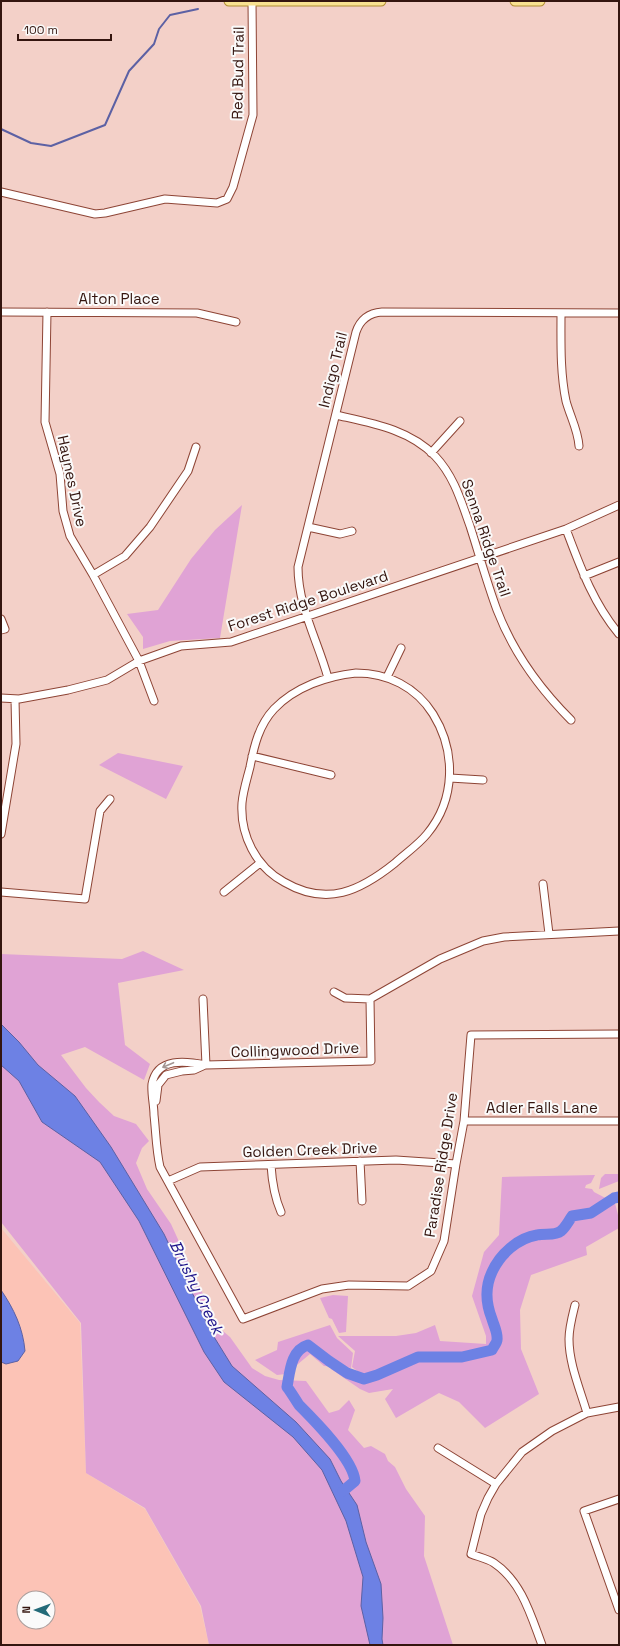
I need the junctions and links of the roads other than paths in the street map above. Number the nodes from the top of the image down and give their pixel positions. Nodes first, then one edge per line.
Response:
1 (229, 1) edge
2 (252, 1) edge
3 (381, 1) edge
4 (515, 1) edge
5 (540, 1) edge
6 (1, 192) edge
7 (1, 312) edge
8 (47, 312) junction
9 (560, 313) junction
10 (619, 313) edge
11 (236, 322) dead end
12 (336, 415) junction
13 (460, 421) dead end
14 (579, 446) dead end
15 (196, 447) dead end
16 (431, 452) junction
17 (619, 505) edge
18 (308, 527) junction
19 (566, 529) junction
20 (352, 531) dead end
21 (480, 559) junction
22 (619, 562) edge
23 (93, 575) junction
24 (584, 576) junction
25 (307, 616) junction
26 (1, 619) edge
27 (3, 629) edge
28 (619, 634) edge
29 (401, 648) dead end
30 (139, 661) junction
31 (387, 677) junction
32 (328, 678) junction
33 (1, 698) edge
34 (15, 698) junction
35 (154, 700) dead end
36 (571, 720) dead end
37 (252, 756) junction
38 (331, 775) dead end
39 (450, 778) junction
40 (483, 780) dead end
41 (110, 799) dead end
42 (1, 834) edge
43 (260, 863) junction
44 (544, 884) dead end
45 (1, 892) edge
46 (224, 892) dead end
47 (619, 931) edge
48 (550, 934) junction
49 (334, 992) dead end
50 (203, 999) dead end
51 (370, 999) junction
52 (619, 1034) edge
53 (206, 1065) junction
54 (155, 1116) junction
55 (464, 1121) junction
56 (619, 1121) edge
57 (360, 1162) junction
58 (456, 1164) junction
59 (272, 1165) junction
60 (168, 1181) junction
61 (362, 1201) dead end
62 (281, 1212) dead end
63 (575, 1305) dead end
64 (243, 1319) joint
65 (619, 1407) edge
66 (587, 1412) junction
67 (438, 1448) dead end
68 (496, 1484) junction
69 (619, 1499) edge
70 (616, 1593) edge
71 (619, 1610) edge
72 (542, 1645) edge

1 - 2 main road
2 - 3 main road
2 - 6 street, Red Bud Trail
4 - 5 main road
7 - 8 street, Alton Place
8 - 11 street, Alton Place
8 - 23 street, Haynes Drive
9 - 10 street, Indigo Trail
9 - 12 street, Indigo Trail
9 - 14 street
12 - 16 street, Senna Ridge Trail
12 - 18 street, Indigo Trail
13 - 16 street
15 - 23 street
16 - 21 street, Senna Ridge Trail
17 - 19 street, Forest Ridge Boulevard
18 - 20 street
18 - 25 street, Indigo Trail
19 - 21 street, Forest Ridge Boulevard
19 - 24 street
21 - 25 street, Forest Ridge Boulevard
21 - 36 street, Senna Ridge Trail
22 - 24 street
23 - 30 street, Haynes Drive
24 - 28 street
25 - 30 street, Forest Ridge Boulevard
25 - 32 street, Indigo Trail
26 - 27 street
29 - 31 street
30 - 34 street, Forest Ridge Boulevard
30 - 35 street, Haynes Drive
31 - 32 street
31 - 39 street
32 - 37 street
33 - 34 street, Forest Ridge Boulevard
34 - 42 street
37 - 38 street
37 - 43 street
39 - 40 street
39 - 43 street
41 - 45 street
43 - 46 street
44 - 48 street
47 - 48 street
48 - 51 street
49 - 51 street
50 - 53 street
51 - 53 street, Collingwood Drive
52 - 55 street, Paradise Ridge Drive
53 - 54 street, Collingwood Drive
53 -> 54 street, Collingwood Drive
54 - 60 street, Collingwood Drive
55 - 56 street, Adler Falls Lane
55 - 58 street, Paradise Ridge Drive
57 - 58 street, Golden Creek Drive
57 - 59 street, Golden Creek Drive
57 - 61 street
58 - 64 street, Paradise Ridge Drive
59 - 60 street, Golden Creek Drive
59 - 62 street
60 - 64 street, Collingwood Drive
63 - 66 street
65 - 66 street
66 - 68 street
67 - 68 street
68 - 72 street
69 - 70 street
70 - 71 street

